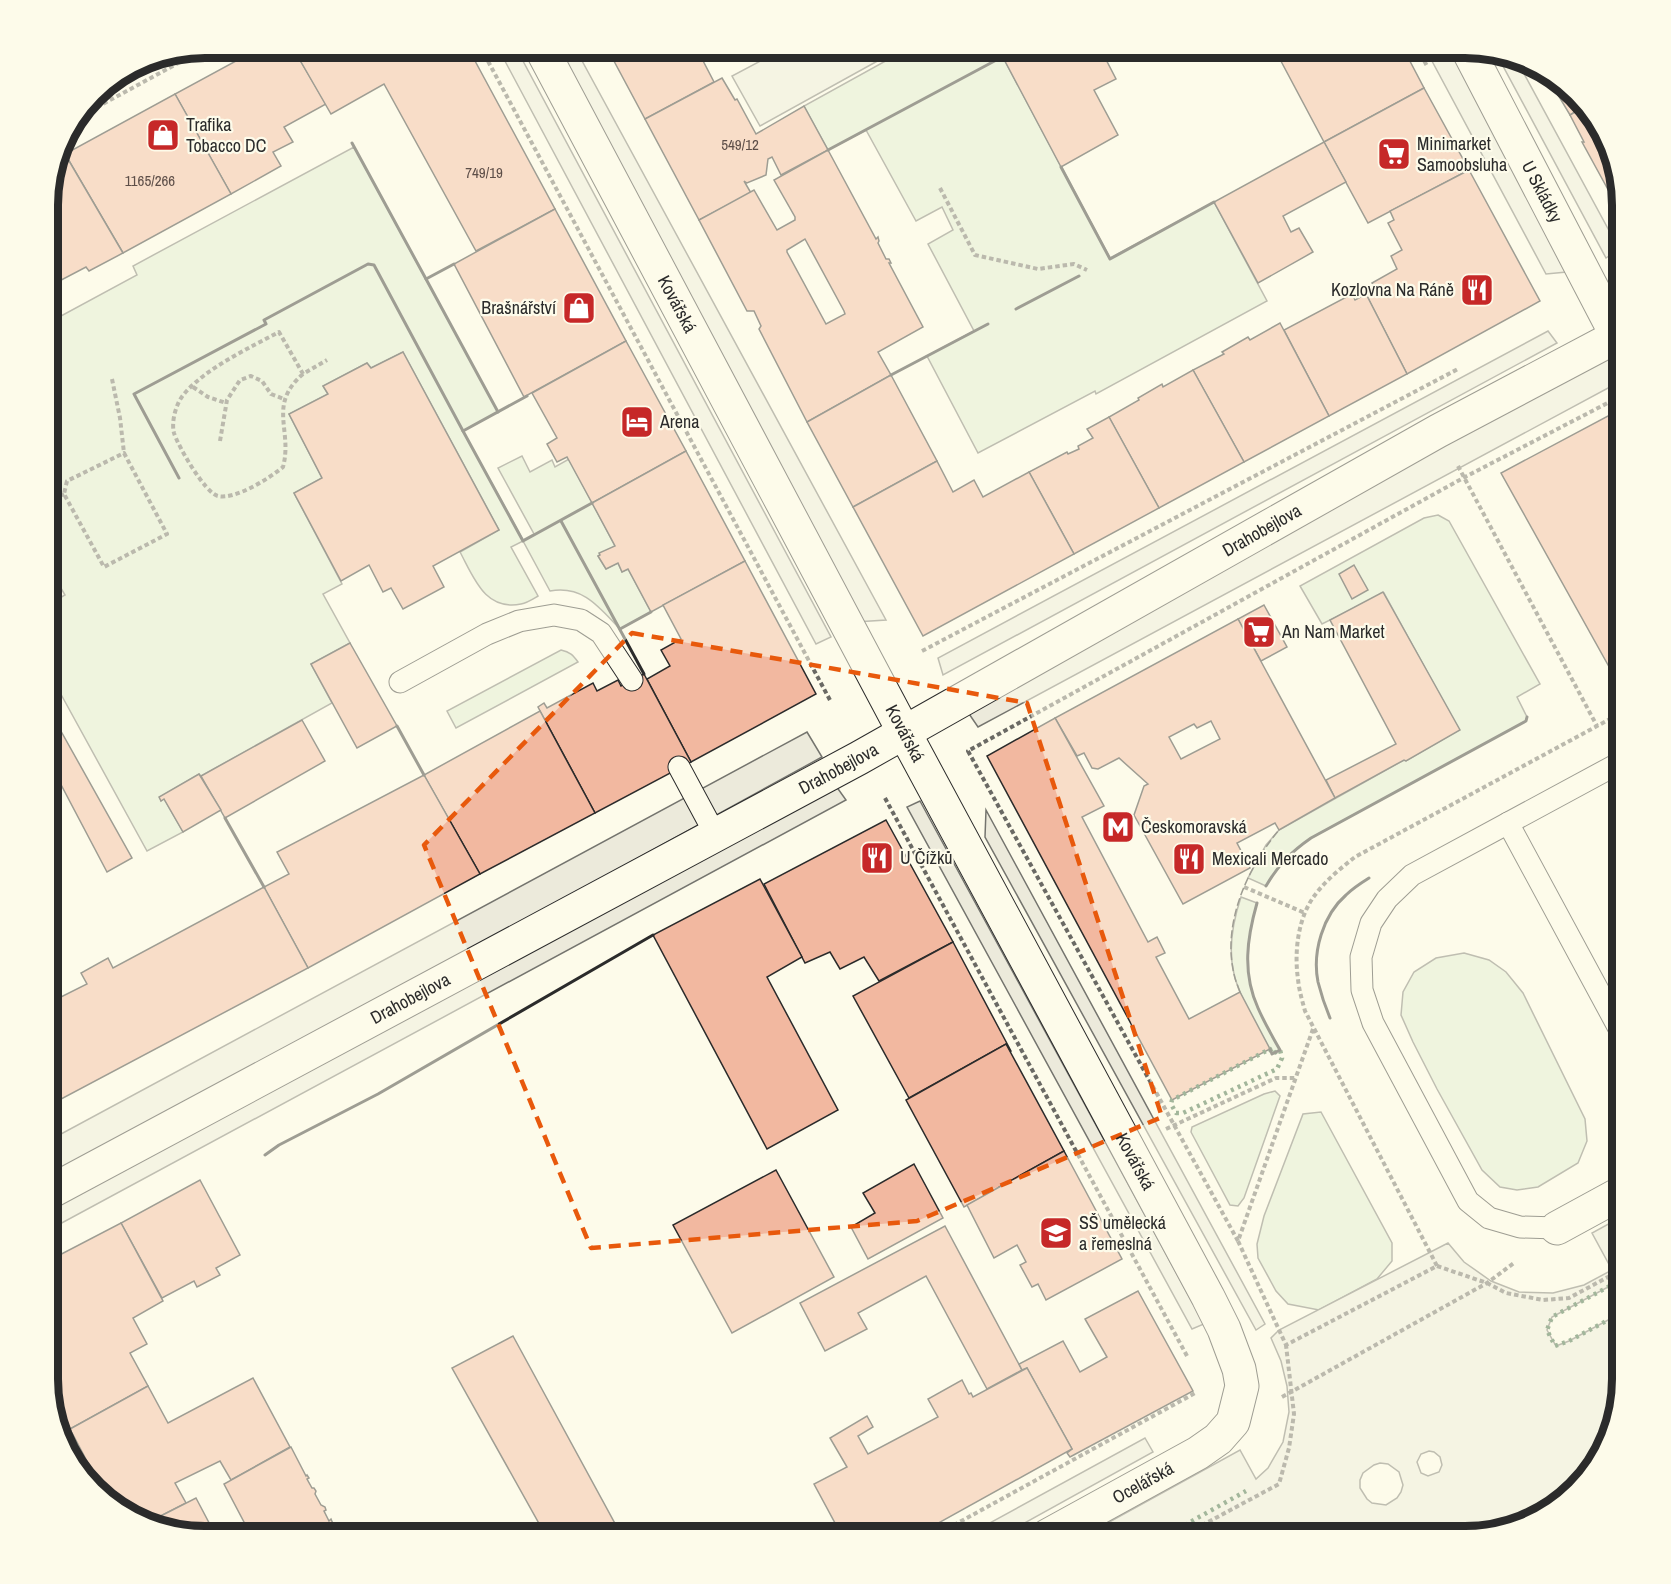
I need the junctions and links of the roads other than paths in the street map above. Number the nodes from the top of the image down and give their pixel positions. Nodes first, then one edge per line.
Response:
1 (546, 58) edge
2 (1473, 59) edge
3 (1612, 319) edge
4 (1612, 338) edge
5 (632, 680) dead end
6 (400, 682) dead end
7 (904, 732) junction
8 (679, 767) dead end
9 (1612, 767) edge
10 (1508, 823) junction
11 (715, 834) junction
12 (1612, 1016) edge
13 (59, 1187) edge
14 (1612, 1198) edge
15 (1557, 1228) joint
16 (1233, 1422) joint
17 (1065, 1526) edge

1 - 7 street, Kovářská
2 - 3 street, U Skládky
4 - 7 street, Drahobejlova
5 - 6 lane
7 - 11 street, Drahobejlova
7 - 16 street, Kovářská
8 - 11 lane
9 - 10 lane
10 - 12 lane
10 - 15 lane
11 - 13 street, Drahobejlova
14 - 15 street
16 - 17 street, Ocelářská

